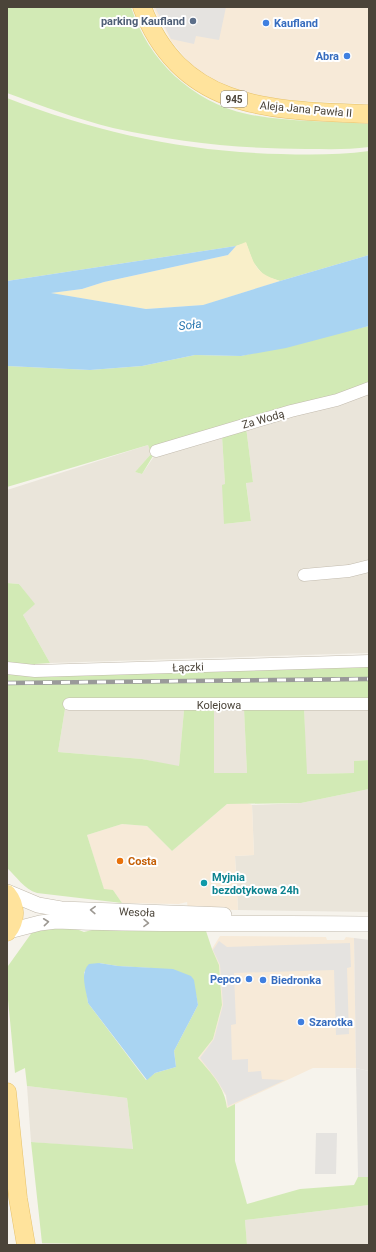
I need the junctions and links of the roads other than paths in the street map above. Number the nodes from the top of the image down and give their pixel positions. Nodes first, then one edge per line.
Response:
1 (142, 7) edge
2 (369, 114) edge
3 (369, 388) edge
4 (156, 451) dead end
5 (369, 566) edge
6 (304, 575) dead end
7 (369, 661) edge
8 (7, 668) edge
9 (69, 704) dead end
10 (369, 704) edge
11 (7, 893) edge
12 (268, 922) junction
13 (369, 924) edge
14 (8, 931) edge
15 (7, 1092) edge
16 (8, 1115) edge
17 (26, 1245) edge

1 - 2 main road, Aleja Jana Pawła II / 945
3 - 4 street, Za Wodą
5 - 6 street
7 - 8 street, Łączki
9 - 10 street, Kolejowa
12 -> 11 street, Wesoła
11 - 14 main road
12 - 13 street, Wesoła
14 -> 12 street, Wesoła
15 - 16 main road
16 - 17 main road

